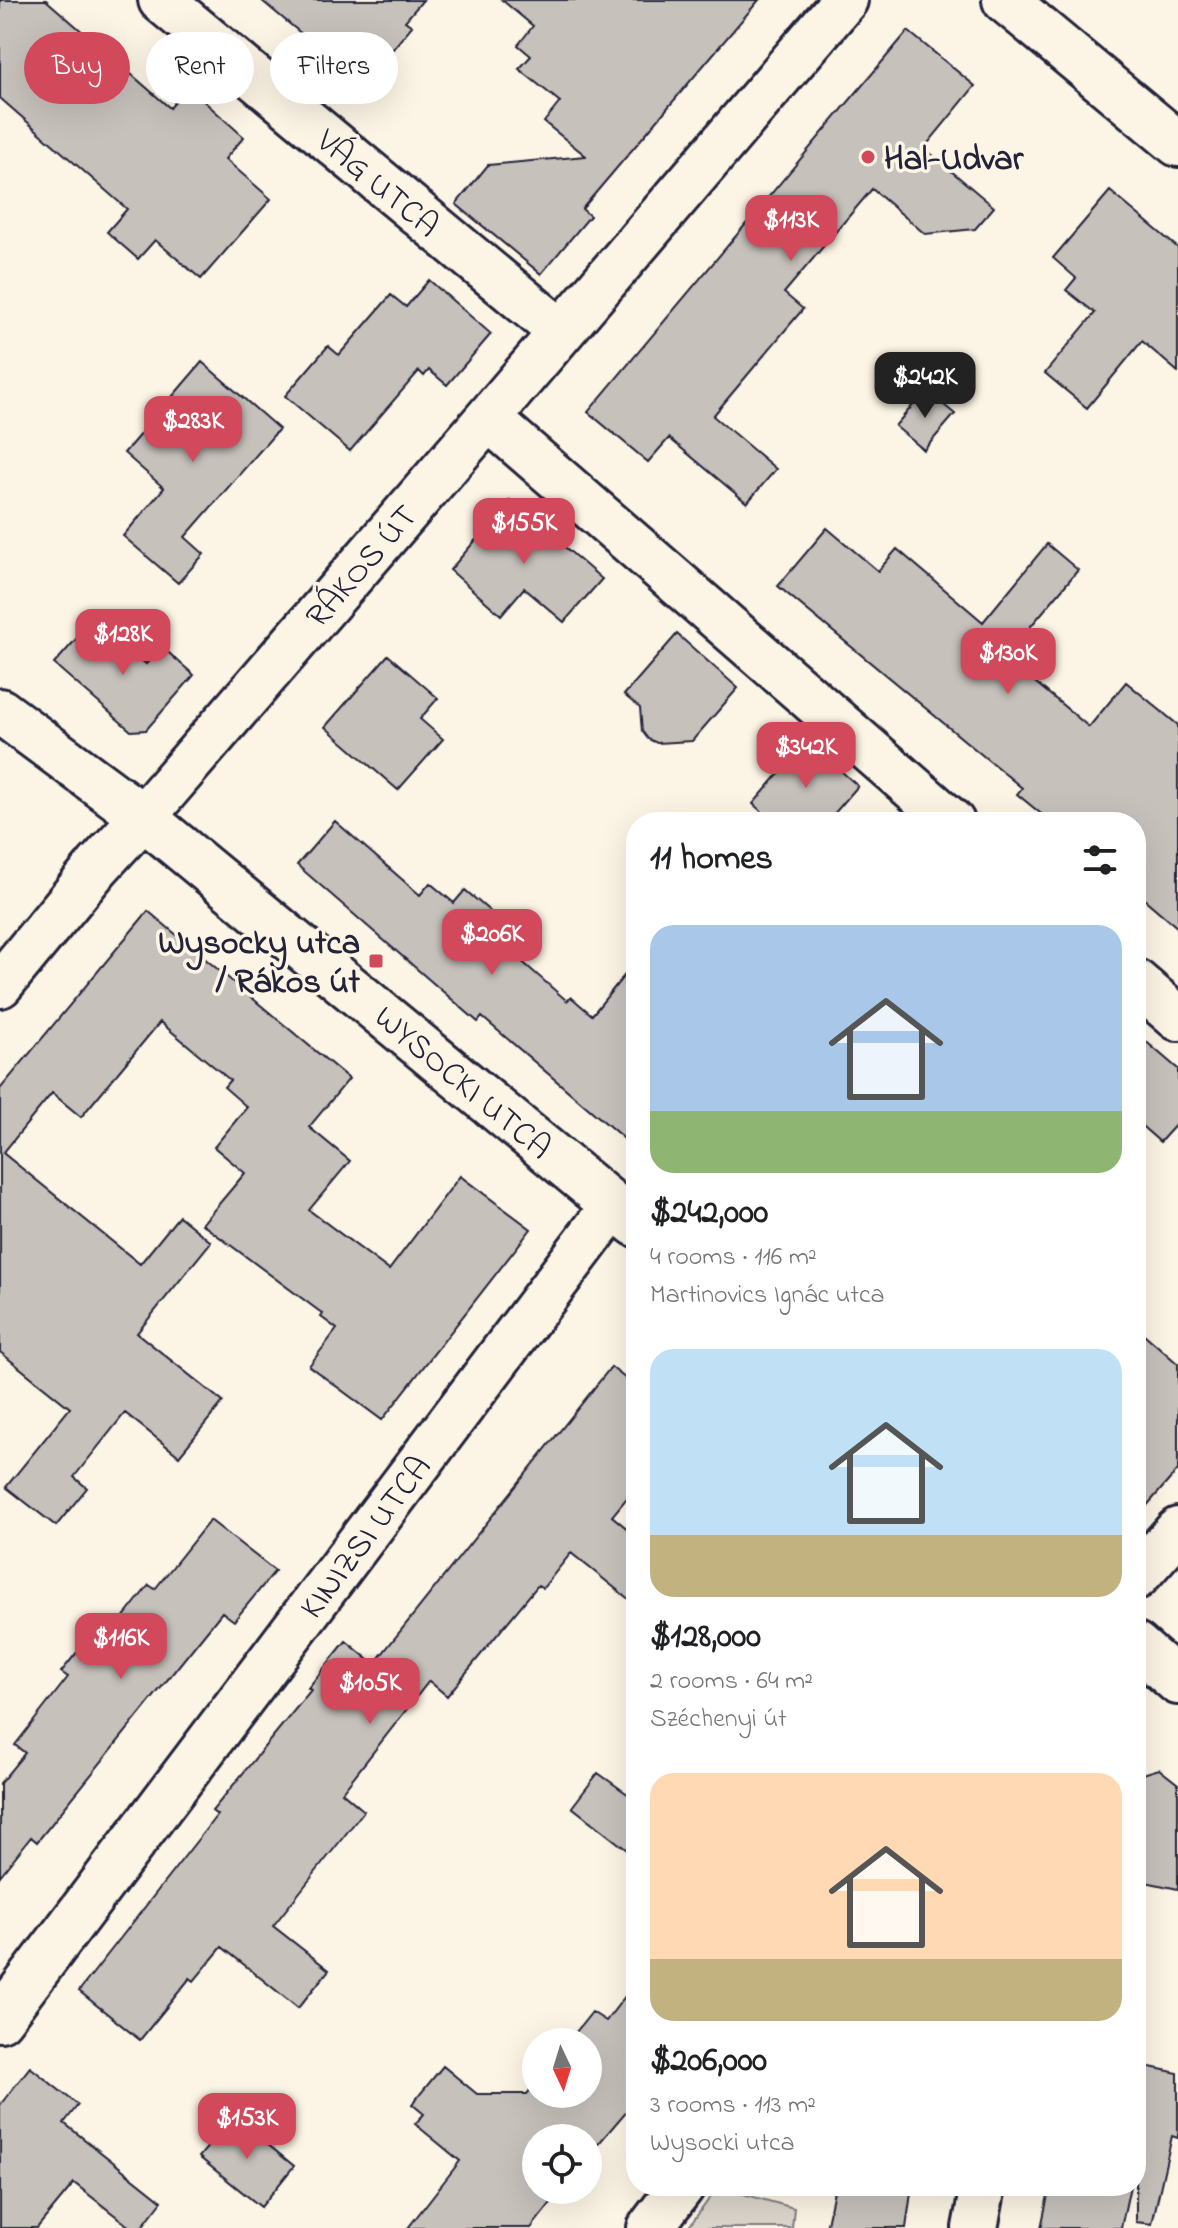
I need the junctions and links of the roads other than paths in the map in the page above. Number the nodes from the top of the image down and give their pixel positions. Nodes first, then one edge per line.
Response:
1 (161, 0) edge
2 (845, 0) edge
3 (1005, 0) edge
4 (1178, 144) edge
5 (561, 332) junction
6 (488, 418) junction
7 (0, 711) edge
8 (941, 812) edge
9 (143, 817) junction
10 (0, 985) edge
11 (1146, 991) edge
12 (1178, 1018) edge
13 (625, 1215) edge
14 (1178, 1530) edge
15 (1146, 1566) edge
16 (1146, 1654) edge
17 (1178, 1682) edge
18 (0, 2019) edge
19 (674, 2196) edge
20 (981, 2196) edge
21 (650, 2228) edge
22 (975, 2228) edge

1 - 5 street, VÁG UTCA
2 - 5 street, RÁKOS ÚT
3 - 4 street
5 - 6 street, RÁKOS ÚT
6 - 8 street
6 - 9 street, RÁKOS ÚT
7 - 9 street, WYSOCKI UTCA
9 - 10 street, RÁKOS ÚT
9 - 13 street, WYSOCKI UTCA
11 - 12 street
13 - 18 street, KINIZSI UTCA
14 - 15 street
16 - 17 street
19 - 21 street
20 - 22 street

